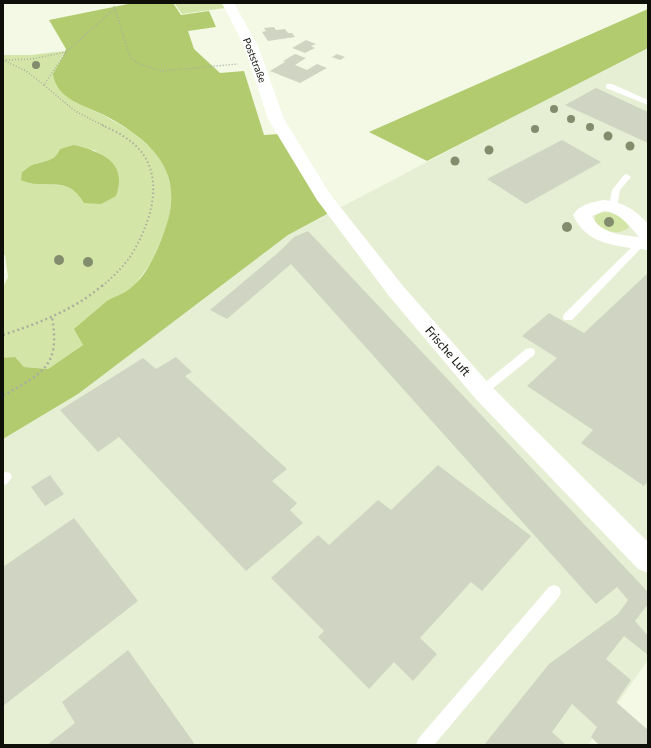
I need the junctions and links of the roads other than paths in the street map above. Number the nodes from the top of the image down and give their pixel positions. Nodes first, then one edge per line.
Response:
1 (228, 3) edge
2 (609, 86) dead end
3 (648, 104) edge
4 (276, 119) joint
5 (627, 177) dead end
6 (613, 208) junction
7 (646, 241) edge
8 (568, 317) dead end
9 (530, 352) dead end
10 (482, 391) junction
11 (648, 560) edge
12 (554, 592) dead end
13 (424, 745) edge

1 - 4 street, Poststraße
2 - 3 lane
4 - 10 street, Frische Luft
5 - 6 lane
6 - 7 street
6 - 7 street
7 - 8 lane
9 - 10 lane
10 - 11 street, Frische Luft
12 - 13 lane

